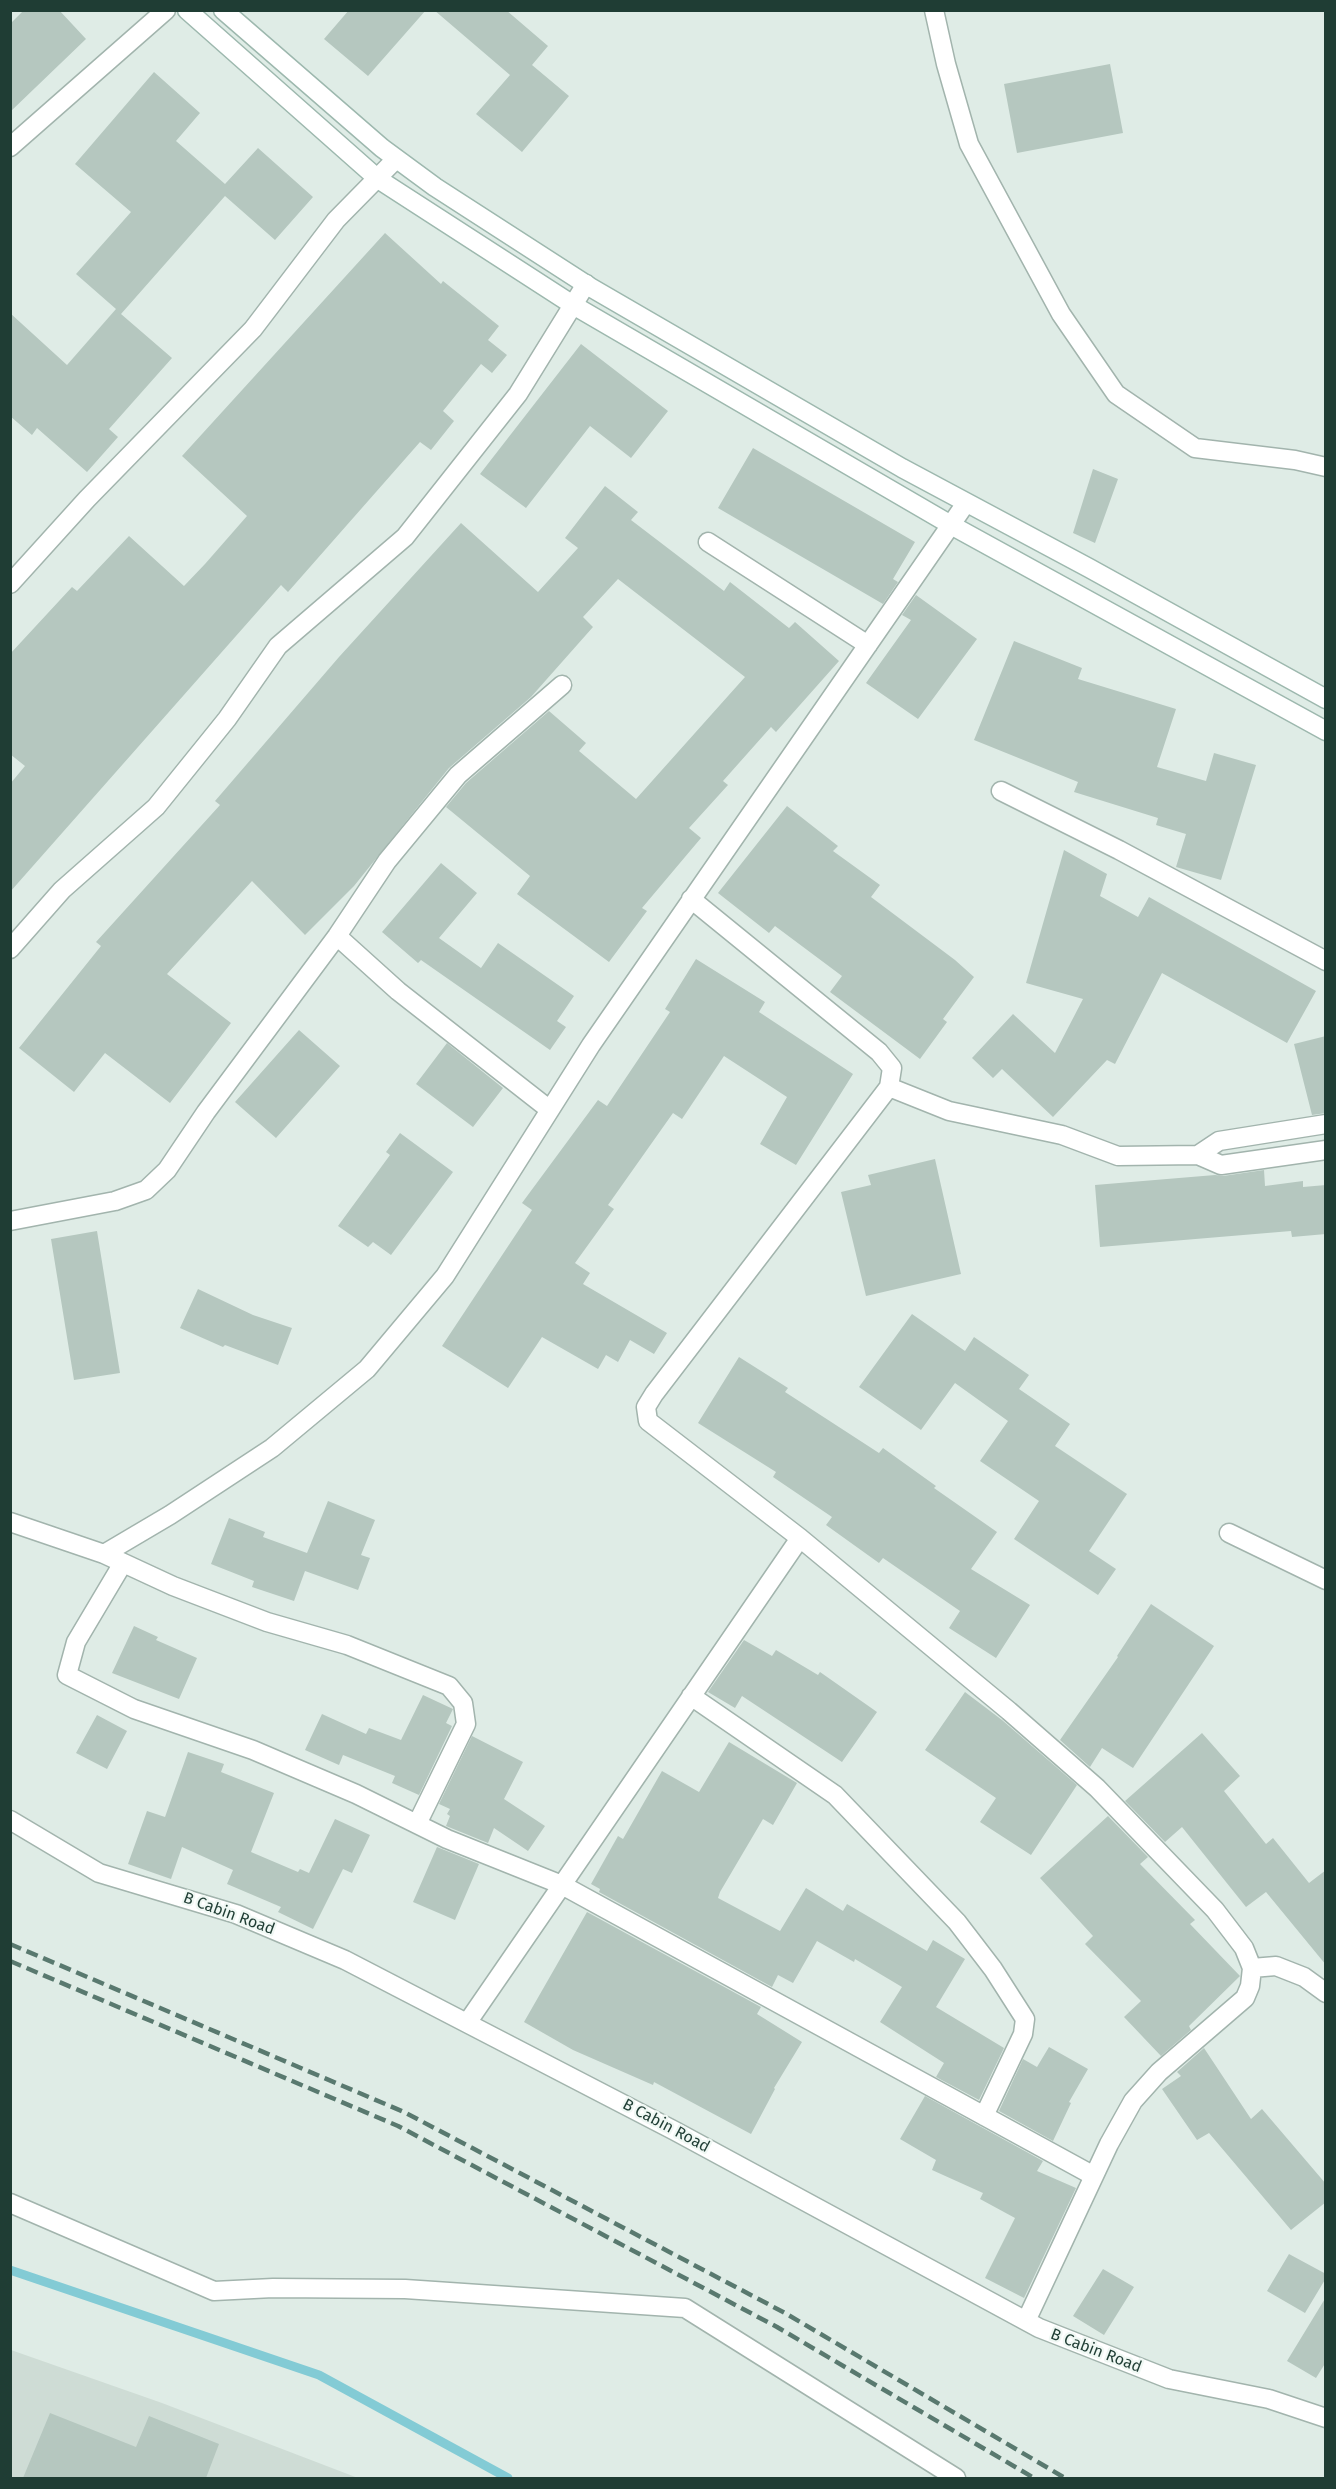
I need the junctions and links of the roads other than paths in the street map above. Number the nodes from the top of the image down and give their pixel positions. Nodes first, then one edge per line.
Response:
1 (166, 10) edge
2 (187, 10) edge
3 (223, 10) edge
4 (933, 10) edge
5 (10, 147) edge
6 (396, 159) junction
7 (378, 179) junction
8 (586, 284) junction
9 (573, 306) junction
10 (1326, 468) edge
11 (966, 503) junction
12 (951, 525) junction
13 (708, 543) dead end
14 (10, 584) edge
15 (868, 645) junction
16 (562, 685) dead end
17 (1302, 686) junction
18 (1326, 699) edge
19 (1288, 711) junction
20 (1326, 731) edge
21 (1001, 791) dead end
22 (691, 899) junction
23 (337, 936) junction
24 (10, 949) edge
25 (1326, 961) edge
26 (889, 1087) junction
27 (550, 1110) junction
28 (1326, 1124) edge
29 (1326, 1150) edge
30 (1198, 1155) junction
31 (10, 1221) edge
32 (10, 1522) edge
33 (1229, 1533) dead end
34 (800, 1538) junction
35 (104, 1554) junction
36 (123, 1563) junction
37 (1326, 1580) edge
38 (691, 1696) junction
39 (10, 1820) edge
40 (417, 1824) junction
41 (562, 1886) junction
42 (1252, 1968) junction
43 (1326, 1993) edge
44 (467, 2023) junction
45 (984, 2116) junction
46 (1094, 2176) junction
47 (10, 2203) edge
48 (1026, 2321) junction
49 (1326, 2418) edge
50 (956, 2478) edge

1 - 5 street
2 - 7 street
3 - 6 street
4 - 10 street
6 - 7 street
6 - 8 street
7 - 9 street
7 - 14 street
8 - 9 street
8 - 11 street
9 - 12 street
9 - 24 street
11 - 12 street
11 - 17 street
12 - 15 street
12 - 19 street
13 - 15 street
15 - 22 street
16 - 23 street
17 - 18 street
17 - 19 street
19 - 20 street
21 - 25 street
22 - 26 street
22 - 27 street
23 - 27 street
23 - 31 street
26 - 30 street
26 - 34 street
27 - 35 street
28 - 30 street
29 - 30 street
32 - 35 street
33 - 37 street
34 - 38 street
34 - 42 street
35 - 36 street
36 - 40 street
36 - 40 street
38 - 41 street
38 - 45 street
39 - 44 street, B Cabin Road
40 - 41 street
41 - 44 street
41 - 45 street
42 - 43 street
42 - 46 street
44 - 48 street, B Cabin Road
45 - 46 street
46 - 48 street
47 - 50 street
48 - 49 street, B Cabin Road

